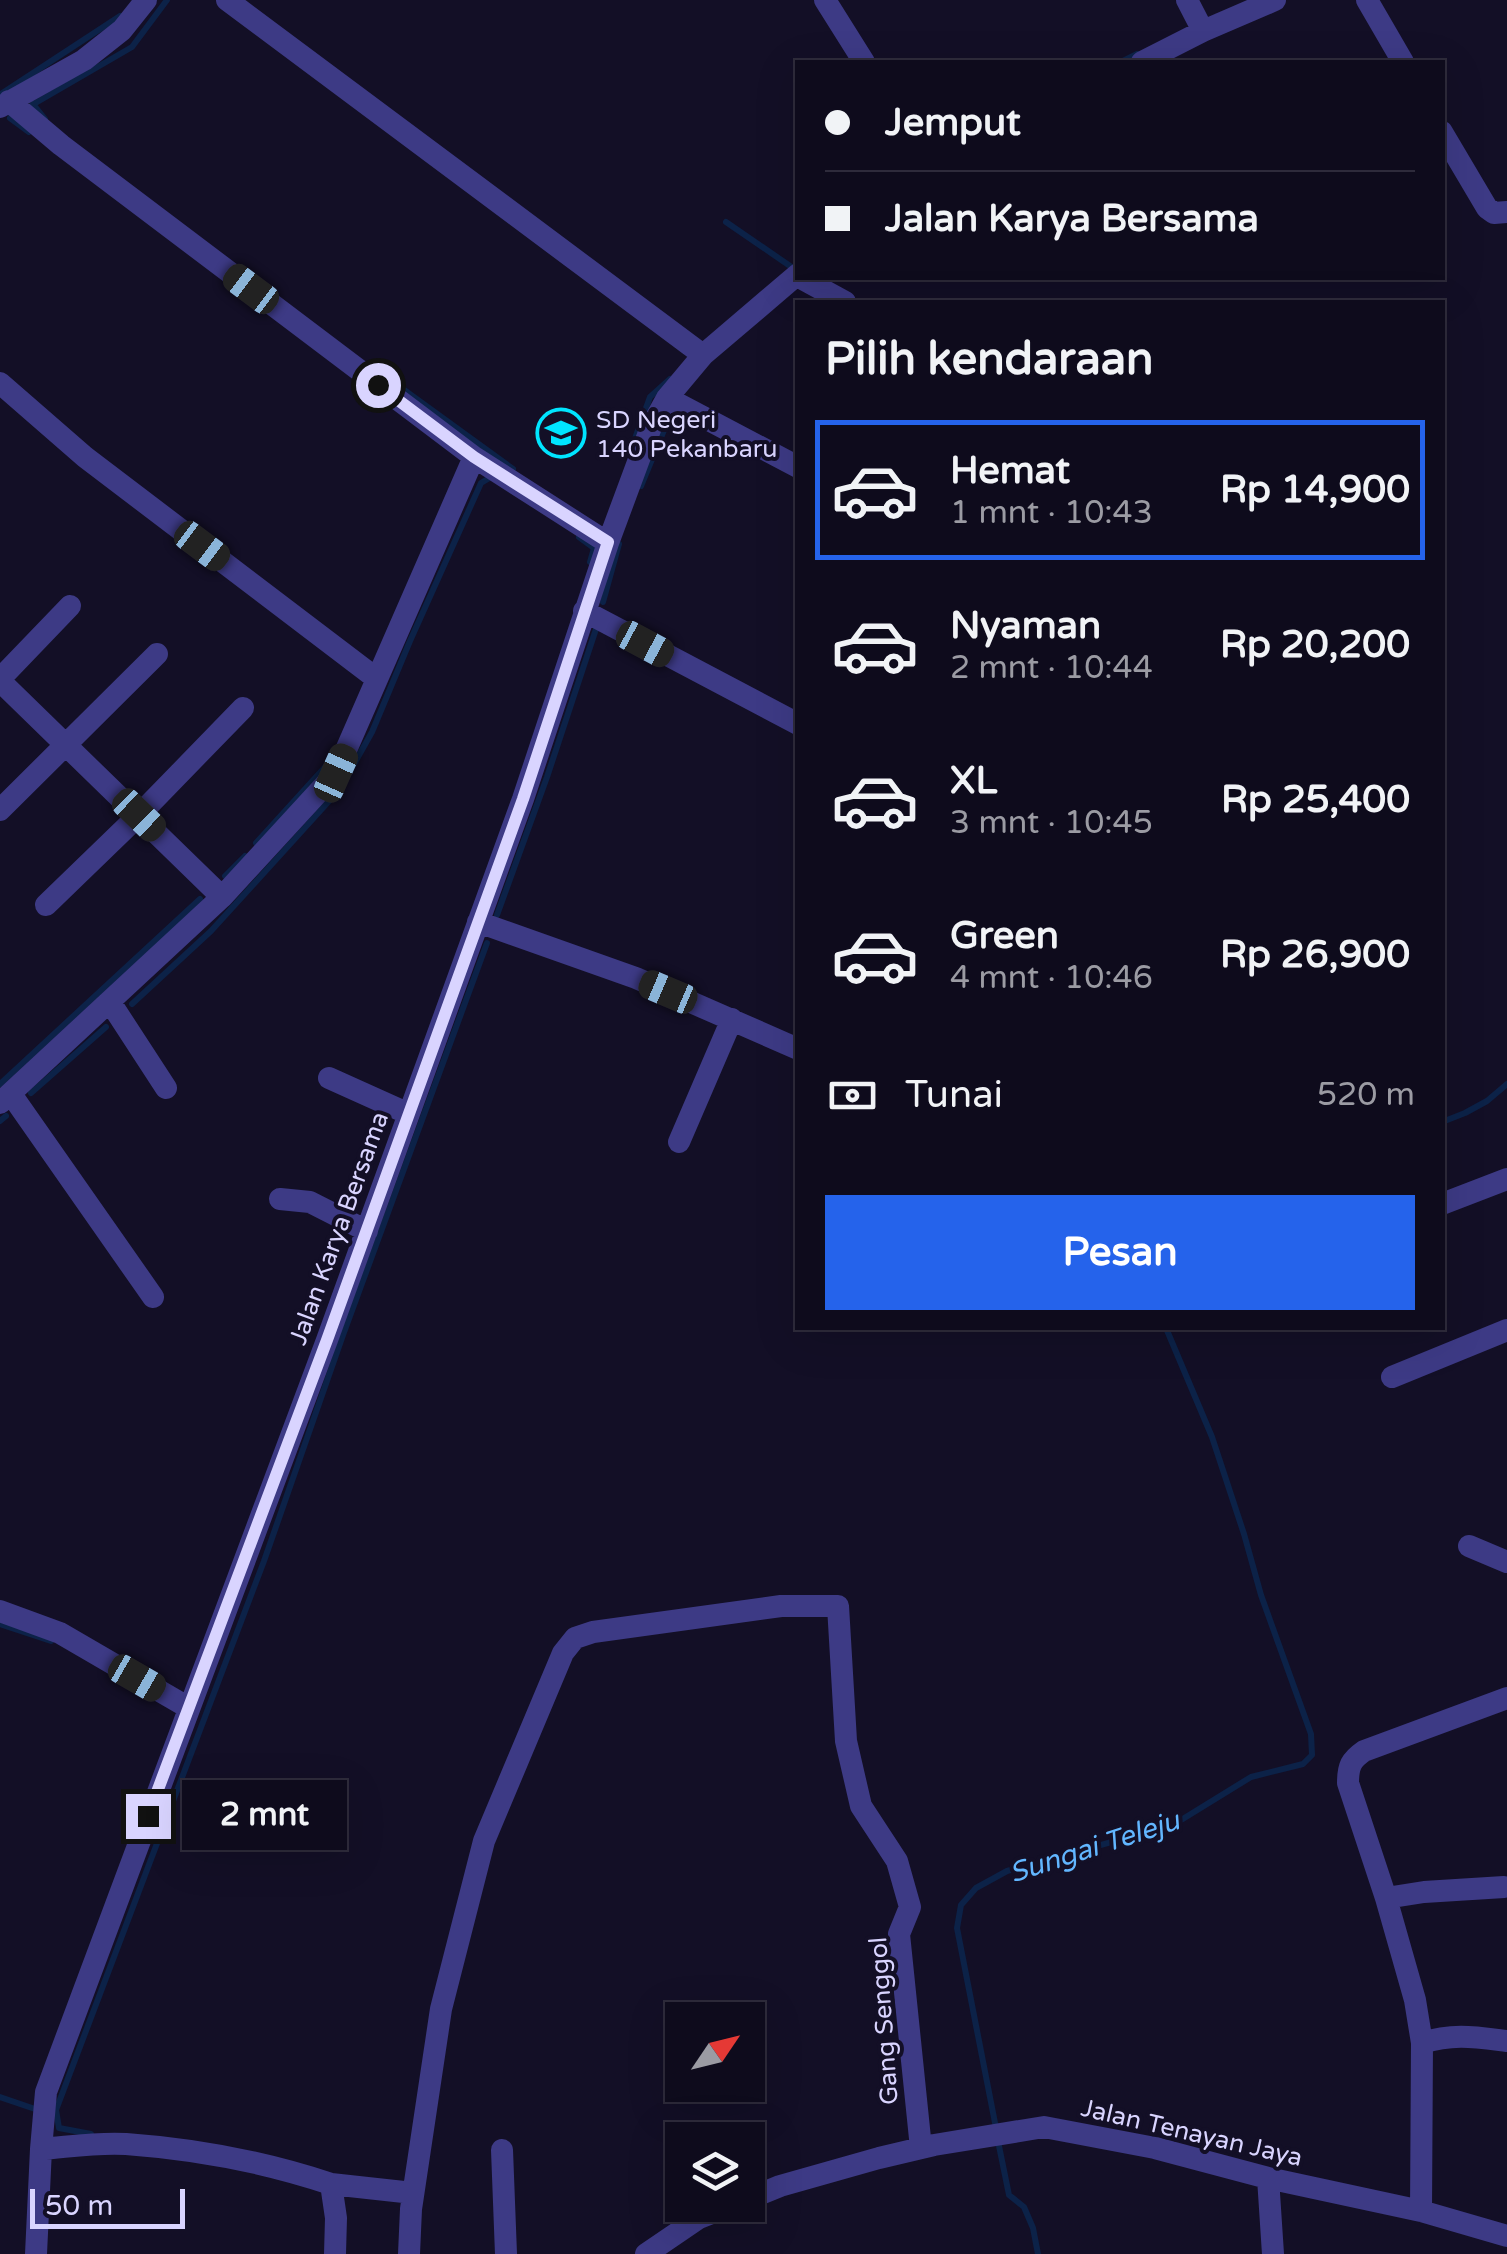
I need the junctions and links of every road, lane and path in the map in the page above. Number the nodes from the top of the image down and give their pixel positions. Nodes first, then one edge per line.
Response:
1 (146, 0) edge
2 (227, 0) edge
3 (825, 0) edge
4 (1187, 0) edge
5 (1275, 0) edge
6 (1367, 0) edge
7 (1203, 30) junction
8 (863, 60) edge
9 (1146, 60) edge
10 (1402, 60) edge
11 (4, 104) edge
12 (1445, 137) edge
13 (1507, 212) edge
14 (795, 278) edge
15 (807, 280) edge
16 (842, 300) edge
17 (703, 356) junction
18 (0, 383) edge
19 (666, 398) junction
20 (474, 457) junction
21 (795, 465) edge
22 (608, 542) junction
23 (70, 606) dead end
24 (584, 612) junction
25 (157, 654) dead end
26 (376, 679) junction
27 (0, 680) edge
28 (243, 708) dead end
29 (795, 722) edge
30 (67, 745) junction
31 (0, 810) edge
32 (139, 815) junction
33 (222, 897) junction
34 (46, 905) dead end
35 (478, 922) junction
36 (110, 1002) junction
37 (732, 1019) junction
38 (795, 1048) edge
39 (329, 1078) dead end
40 (166, 1088) dead end
41 (5, 1098) edge
42 (409, 1114) junction
43 (678, 1142) dead end
44 (1507, 1180) edge
45 (280, 1199) dead end
46 (1445, 1203) edge
47 (367, 1230) junction
48 (153, 1296) dead end
49 (1507, 1330) edge
50 (1392, 1378) dead end
51 (1470, 1546) dead end
52 (1507, 1562) edge
53 (0, 1611) edge
54 (1507, 1698) edge
55 (189, 1708) junction
56 (1504, 1887) dead end
57 (1386, 1898) junction
58 (1507, 2041) edge
59 (1422, 2043) junction
60 (928, 2146) junction
61 (40, 2149) junction
62 (502, 2150) dead end
63 (1268, 2178) junction
64 (331, 2184) junction
65 (765, 2192) edge
66 (414, 2193) junction
67 (1421, 2211) junction
68 (693, 2222) edge
69 (1507, 2236) edge
70 (36, 2254) edge
71 (335, 2254) edge
72 (409, 2254) edge
73 (506, 2254) edge
74 (646, 2254) edge
75 (1273, 2254) edge

1 - 11 street
2 - 17 street
3 - 8 street
4 - 7 street
5 - 7 street
6 - 10 street
7 - 9 street
11 - 20 street
12 - 13 street
14 - 17 street, Jalan Karya Bersama
15 - 16 street
17 - 19 street, Jalan Karya Bersama
18 - 26 street
19 - 21 street
19 - 22 street, Jalan Karya Bersama
20 - 22 street
20 - 26 street
22 - 24 street, Jalan Karya Bersama
23 - 27 street
24 - 29 street
24 - 35 street, Jalan Karya Bersama
25 - 30 street
26 - 33 street
27 - 30 street
28 - 32 street
30 - 31 street
30 - 32 street
32 - 33 street
32 - 34 street
33 - 36 street
35 - 37 street
35 - 42 street, Jalan Karya Bersama
36 - 40 street
36 - 41 street
37 - 38 street
37 - 43 street
39 - 42 street
41 - 48 street
42 - 47 street, Jalan Karya Bersama
44 - 46 street
45 - 47 street
47 - 55 street, Jalan Karya Bersama
49 - 50 street
51 - 52 street
53 - 55 street
54 - 57 street
55 - 61 street, Jalan Karya Bersama
56 - 57 street
57 - 59 street
58 - 59 street
59 - 67 street
60 - 63 street, Jalan Tenayan Jaya
60 - 65 street, Jalan Tenayan Jaya
60 - 66 street, Gang Senggol
61 - 64 street
61 - 70 street, Jalan Karya Bersama
62 - 73 street
63 - 67 street, Jalan Tenayan Jaya
63 - 75 street
64 - 66 street
64 - 71 street
66 - 72 street
67 - 69 street, Jalan Tenayan Jaya
68 - 74 street

